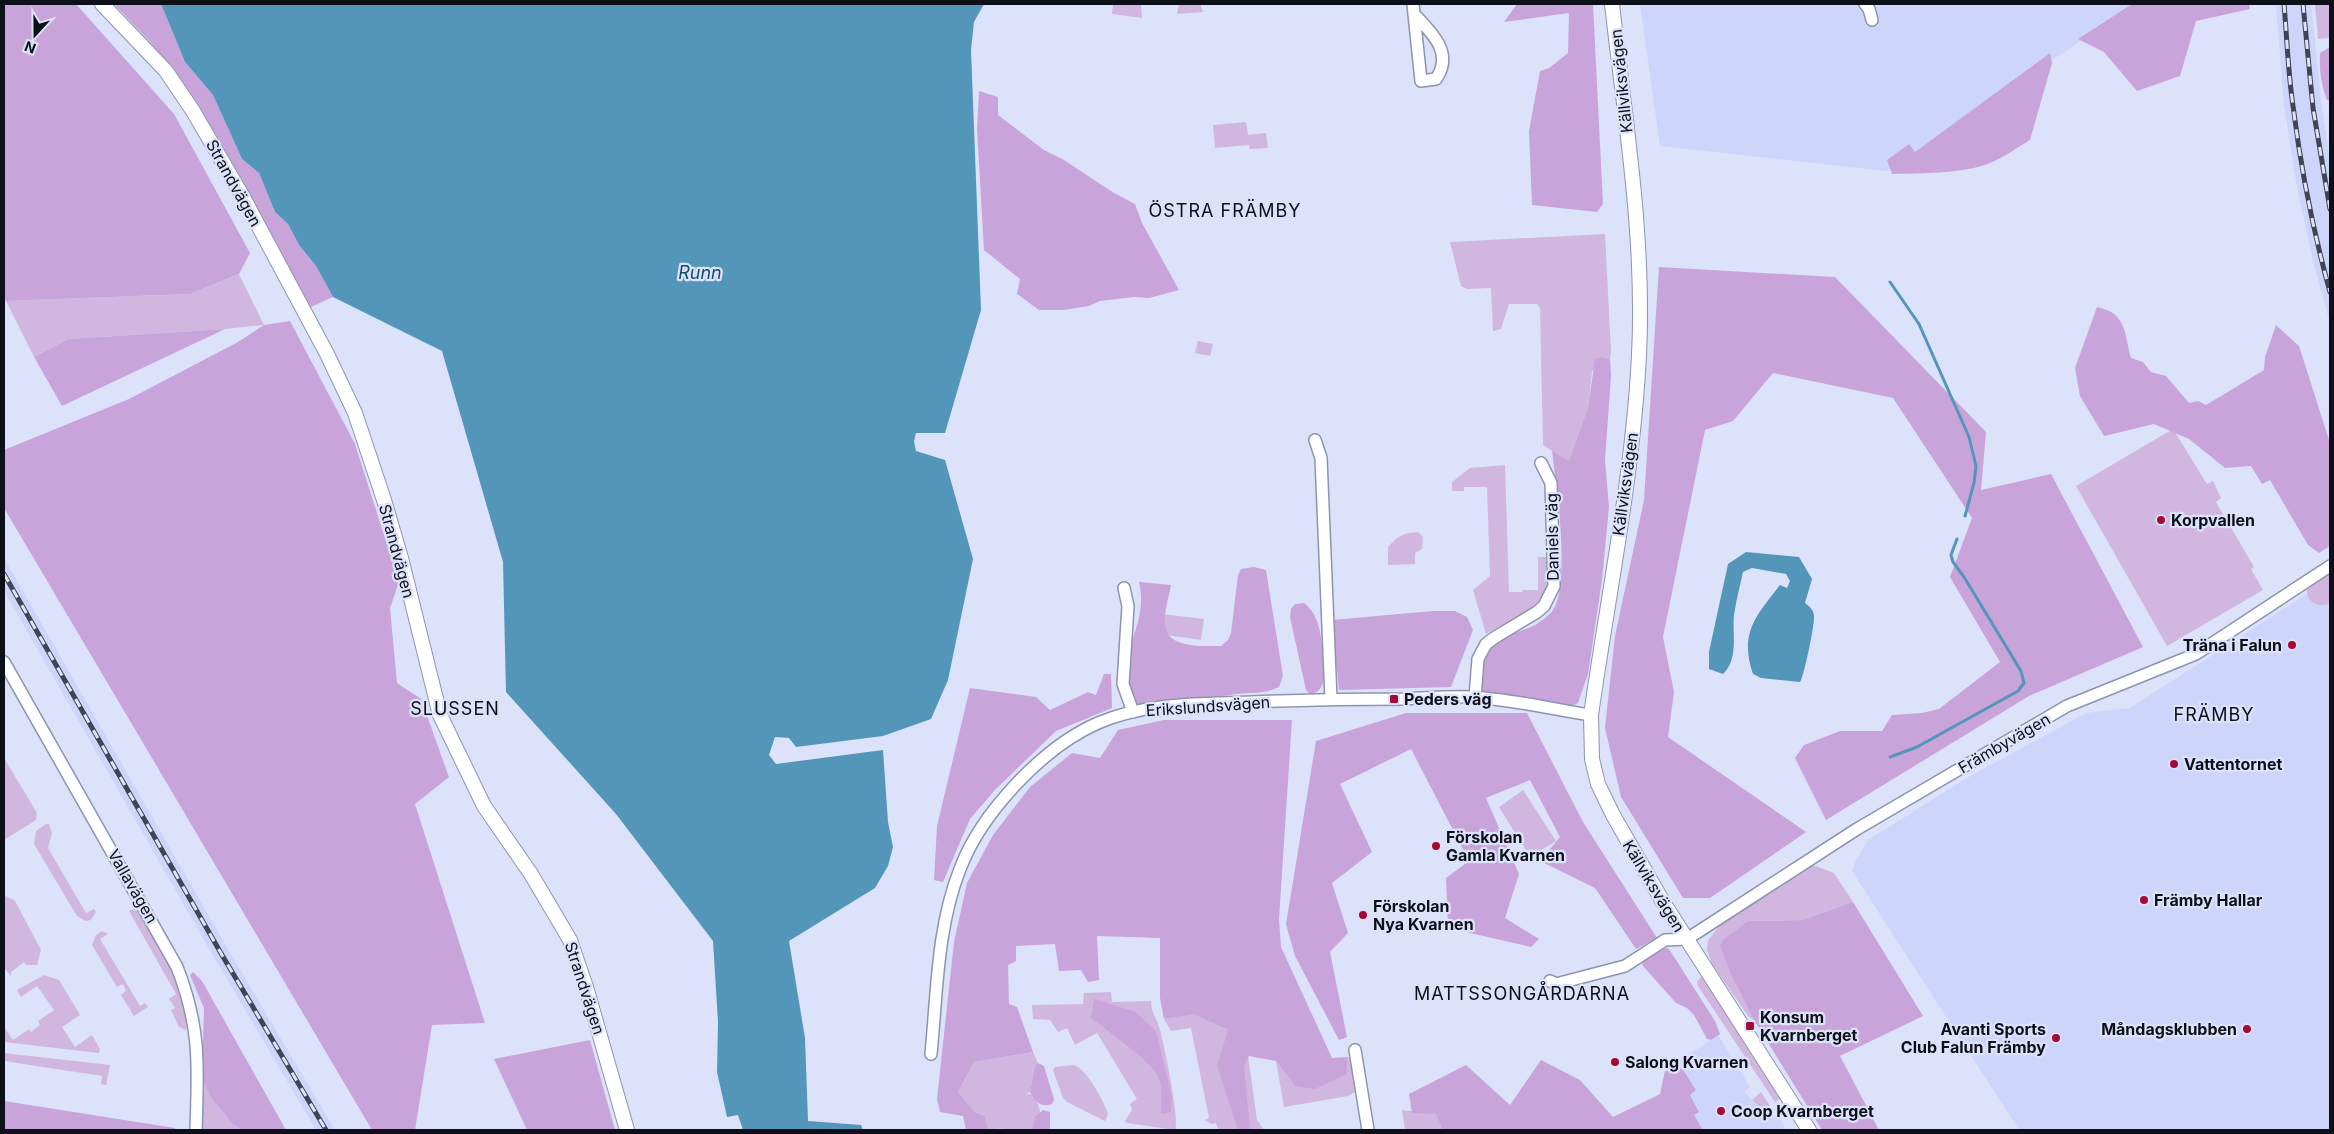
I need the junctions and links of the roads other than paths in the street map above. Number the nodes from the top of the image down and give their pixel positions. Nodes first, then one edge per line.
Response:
1 (102, 4) edge
2 (1612, 4) edge
3 (1865, 4) edge
4 (1414, 9) edge
5 (1872, 20) dead end
6 (1315, 440) dead end
7 (1541, 462) dead end
8 (2330, 566) edge
9 (1124, 588) dead end
10 (4, 662) edge
11 (1475, 697) junction
12 (1331, 699) junction
13 (1133, 712) junction
14 (1591, 715) junction
15 (1687, 939) junction
16 (1550, 982) dead end
17 (1355, 1050) dead end
18 (930, 1054) dead end
19 (196, 1130) edge
20 (627, 1130) edge
21 (1368, 1130) edge
22 (1809, 1130) edge

1 - 20 street, Strandvägen
2 - 14 street, Källviksvägen
3 - 5 street
4 - 4 street
6 - 12 street
7 - 11 street, Daniels väg
8 - 15 street, Främbyvägen
9 - 13 street
10 - 19 street, Vallavägen
11 - 12 street, Erikslundsvägen
11 - 14 street, Erikslundsvägen
12 - 13 street, Erikslundsvägen
13 - 18 street, Erikslundsvägen
14 - 15 street, Källviksvägen
15 - 16 street, Källviksvägen
15 - 22 street, Källviksvägen
17 - 21 street

